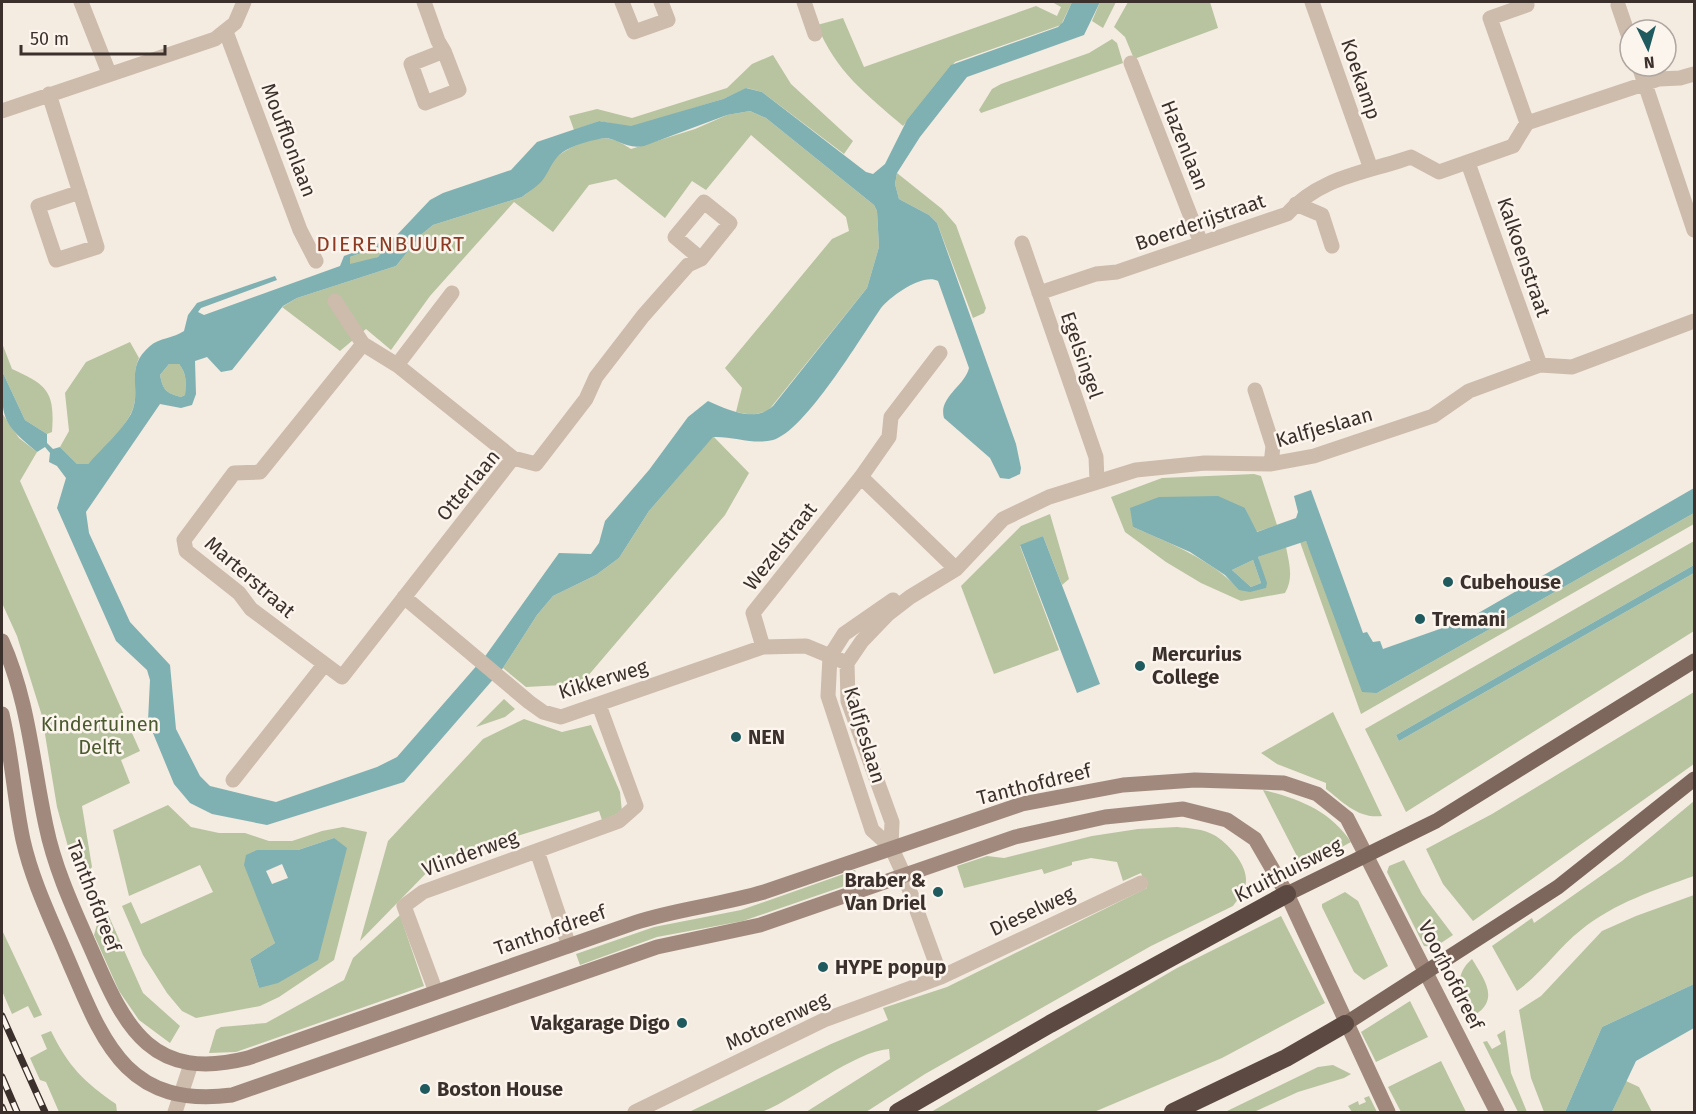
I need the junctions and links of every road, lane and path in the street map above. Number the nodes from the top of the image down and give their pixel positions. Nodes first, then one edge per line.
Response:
1 (81, 2) edge
2 (244, 2) edge
3 (424, 2) edge
4 (622, 2) edge
5 (661, 2) edge
6 (804, 2) edge
7 (1312, 2) edge
8 (1527, 5) dead end
9 (1618, 5) dead end
10 (1622, 18) edge
11 (226, 32) junction
12 (815, 34) dead end
13 (444, 51) dead end
14 (1131, 63) dead end
15 (109, 73) junction
16 (1695, 74) edge
17 (1643, 78) edge
18 (1645, 84) junction
19 (49, 94) junction
20 (2, 111) edge
21 (1527, 123) junction
22 (1468, 163) junction
23 (1371, 170) junction
24 (80, 192) junction
25 (1296, 204) junction
26 (1695, 230) edge
27 (1022, 243) dead end
28 (1201, 243) junction
29 (1332, 246) dead end
30 (701, 259) dead end
31 (316, 261) dead end
32 (452, 293) dead end
33 (1039, 293) junction
34 (335, 301) dead end
35 (1695, 321) edge
36 (363, 344) junction
37 (940, 353) dead end
38 (397, 365) junction
39 (1540, 365) junction
40 (1255, 390) dead end
41 (513, 458) junction
42 (1271, 464) junction
43 (861, 477) junction
44 (1097, 481) junction
45 (956, 569) junction
46 (404, 597) junction
47 (910, 597) junction
48 (2, 641) edge
49 (763, 647) junction
50 (830, 656) junction
51 (1695, 661) edge
52 (847, 663) junction
53 (324, 665) junction
54 (342, 677) joint
55 (598, 705) junction
56 (2, 714) edge
57 (1695, 779) edge
58 (233, 780) dead end
59 (891, 847) junction
60 (537, 851) junction
61 (1367, 856) junction
62 (904, 875) junction
63 (1141, 883) dead end
64 (1287, 894) junction
65 (568, 946) junction
66 (1425, 971) junction
67 (941, 977) junction
68 (436, 992) junction
69 (1345, 1024) junction
70 (191, 1064) junction
71 (179, 1094) junction
72 (175, 1113) edge
73 (635, 1113) edge
74 (898, 1113) edge
75 (1173, 1113) edge
76 (1388, 1113) edge
77 (1497, 1113) edge

1 - 15 street
2 - 11 street
3 - 13 street
4 - 5 street
6 - 12 street
7 - 23 street, Koekamp
8 - 21 street
9 - 10 street
11 - 15 street
11 - 31 street, Moufflonlaan
14 - 28 street, Hazenlaan
15 - 19 street
16 - 18 street
17 - 18 street
18 - 21 street
18 - 26 street
19 - 20 street
19 - 24 street
21 - 22 street, Boerderijstraat
22 - 23 street, Boerderijstraat
22 - 39 street, Kalkoenstraat
23 - 25 street, Boerderijstraat
24 - 24 street
25 - 28 street, Boerderijstraat
25 - 29 street
27 - 33 street, Egelsingel
28 - 33 street, Boerderijstraat
30 - 41 street, Otterlaan
32 - 38 street
33 - 44 street, Egelsingel
34 - 36 street
35 - 39 street, Kalfjeslaan
36 - 38 street
36 - 53 street, Marterstraat
37 - 43 street, Wezelstraat
38 - 41 street
39 - 42 street, Kalfjeslaan
40 - 42 street
41 - 46 street, Otterlaan
42 - 44 street, Kalfjeslaan
43 - 45 street
43 - 49 street, Wezelstraat
44 - 45 street, Kalfjeslaan
45 - 47 street, Kalfjeslaan
46 - 54 street, Otterlaan
46 - 55 street, Kikkerweg
47 - 50 street, Kalfjeslaan
47 - 52 street, Kalfjeslaan
48 - 70 street, Tanthofdreef
49 - 50 street, Kikkerweg
49 - 55 street, Kikkerweg
50 - 52 street, Kikkerweg
50 - 59 street, Kalfjeslaan
51 - 61 main road, Kruithuisweg
52 - 59 street, Kalfjeslaan
53 - 54 street, Marterstraat
53 - 58 street
55 - 60 street, Vlinderweg
56 - 71 street
57 - 66 main road
59 - 61 street, Tanthofdreef
59 - 62 street, Kalfjeslaan
59 - 65 street, Tanthofdreef
60 - 65 street, Vlinderweg
60 - 68 street, Vlinderweg
61 - 64 main road, Kruithuisweg
61 - 66 street, Voorhofdreef
62 - 64 street
62 - 67 street, Kalfjeslaan
62 - 71 street
63 - 67 street, Dieselweg
64 - 69 street
64 - 74 highway, Kruithuisweg
65 - 68 street, Tanthofdreef
66 - 69 main road
66 - 77 street, Voorhofdreef
67 - 73 street, Motorenweg
68 - 70 street, Tanthofdreef
69 - 75 highway
69 - 76 street
70 - 71 street
71 - 72 street

